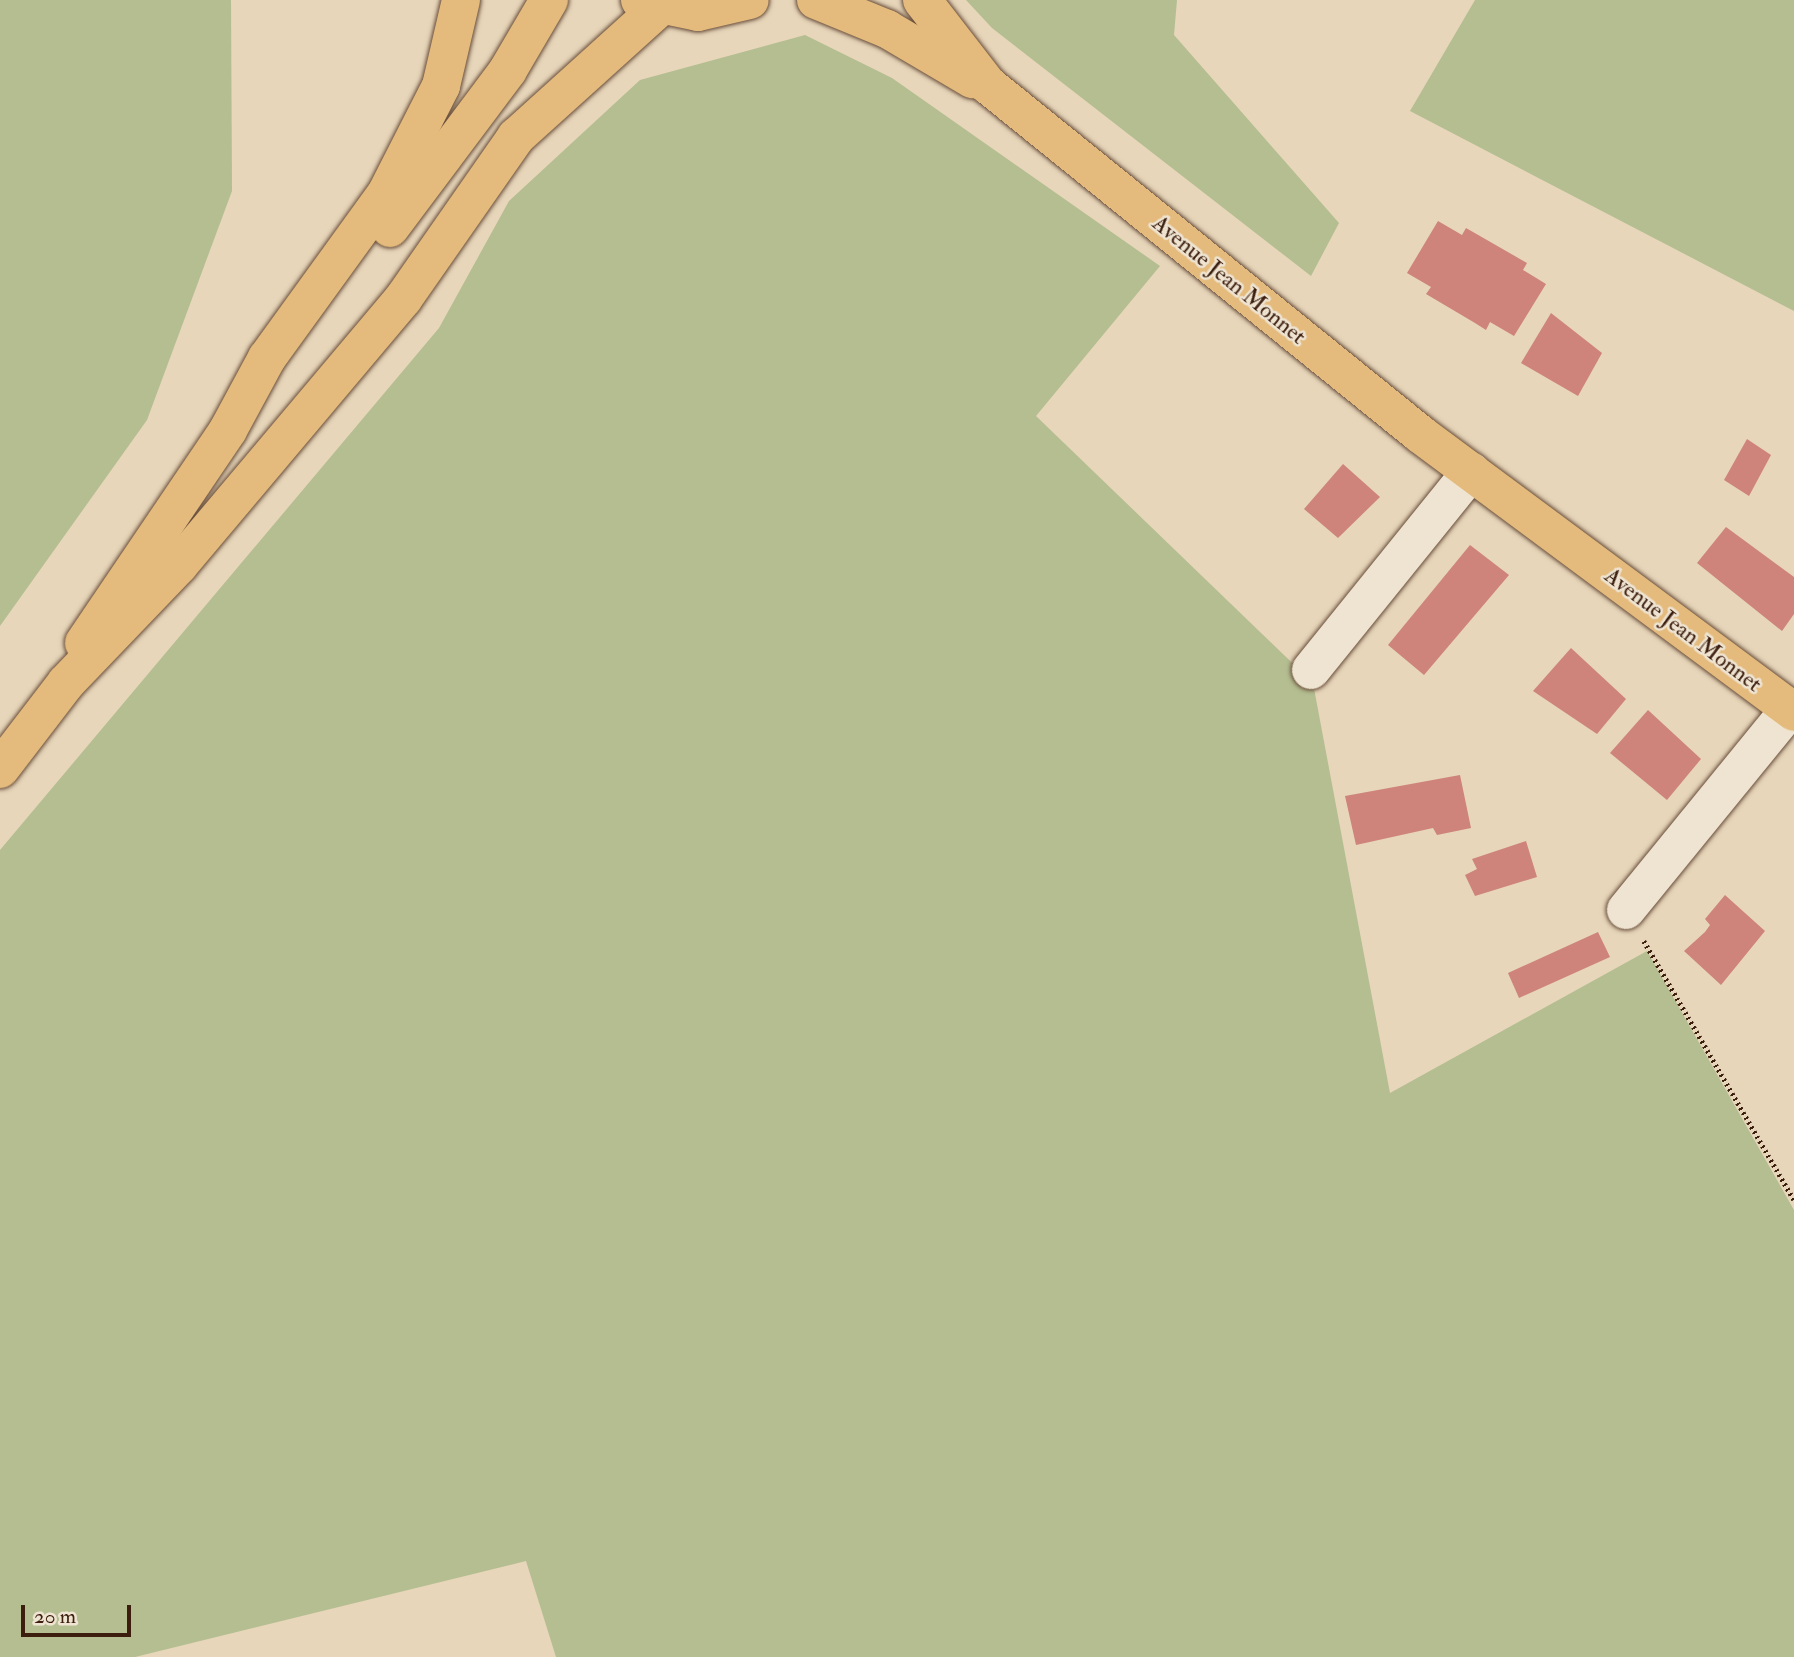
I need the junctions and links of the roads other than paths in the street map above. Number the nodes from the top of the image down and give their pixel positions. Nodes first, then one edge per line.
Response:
1 (461, 0) edge
2 (549, 0) edge
3 (750, 0) edge
4 (816, 0) edge
5 (922, 0) edge
6 (651, 3) edge
7 (988, 85) junction
8 (228, 430) junction
9 (1471, 472) junction
10 (1311, 670) dead end
11 (66, 683) junction
12 (1792, 710) edge
13 (0, 769) edge
14 (1626, 910) road end

1 - 8 main road
2 - 8 main road
3 - 6 main road
4 - 7 main road
5 - 7 main road
6 - 11 main road
7 - 9 main road, Avenue Jean Monnet
8 - 11 main road
9 - 10 street
9 - 12 main road, Avenue Jean Monnet
11 - 13 main road
12 - 14 street

